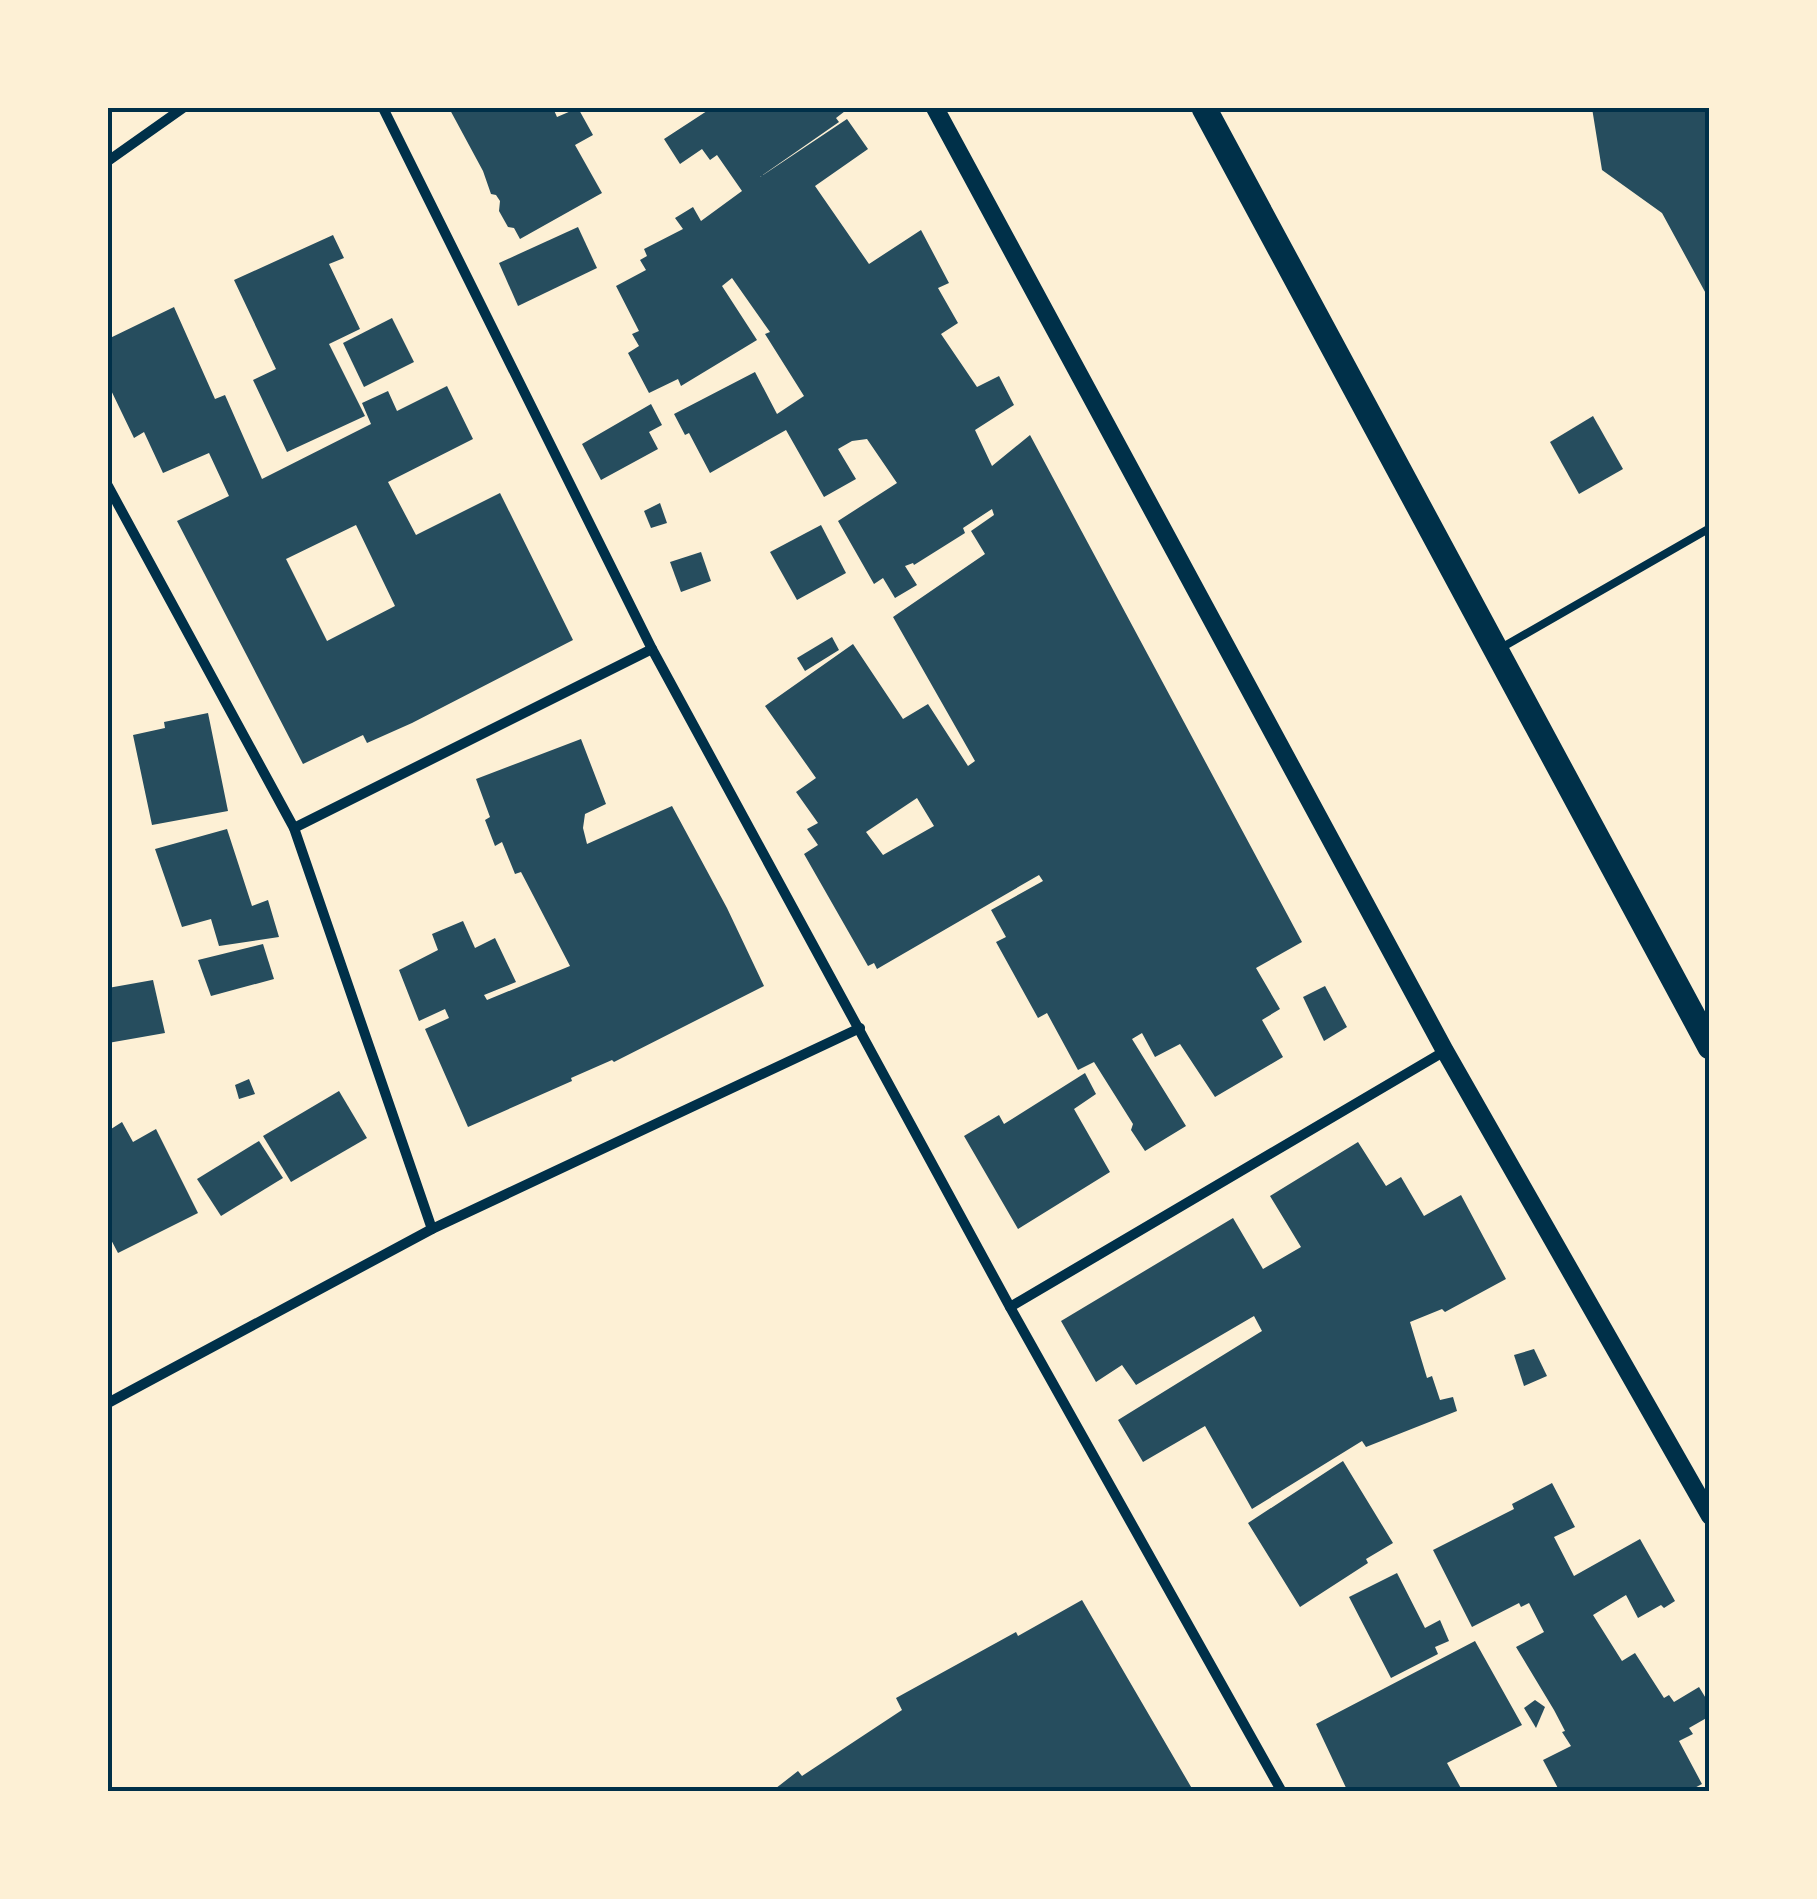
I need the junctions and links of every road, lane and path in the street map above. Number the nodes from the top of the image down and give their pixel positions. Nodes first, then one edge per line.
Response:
1 (182, 108) edge
2 (383, 108) edge
3 (934, 108) edge
4 (1204, 108) edge
5 (108, 161) edge
6 (108, 486) edge
7 (1710, 528) edge
8 (652, 649) junction
9 (1496, 651) junction
10 (294, 828) junction
11 (860, 1028) junction
12 (1710, 1047) edge
13 (1445, 1051) junction
14 (432, 1229) junction
15 (1010, 1307) junction
16 (108, 1403) edge
17 (1710, 1516) edge
18 (1282, 1792) edge

1 - 5 street
2 - 8 street
3 - 13 street
4 - 9 main road
6 - 10 street
7 - 9 lane
8 - 10 street
8 - 11 street
9 - 12 main road
10 - 14 street
11 - 14 street
11 - 15 street
13 - 15 street
13 - 17 street
14 - 16 street
15 - 18 street

